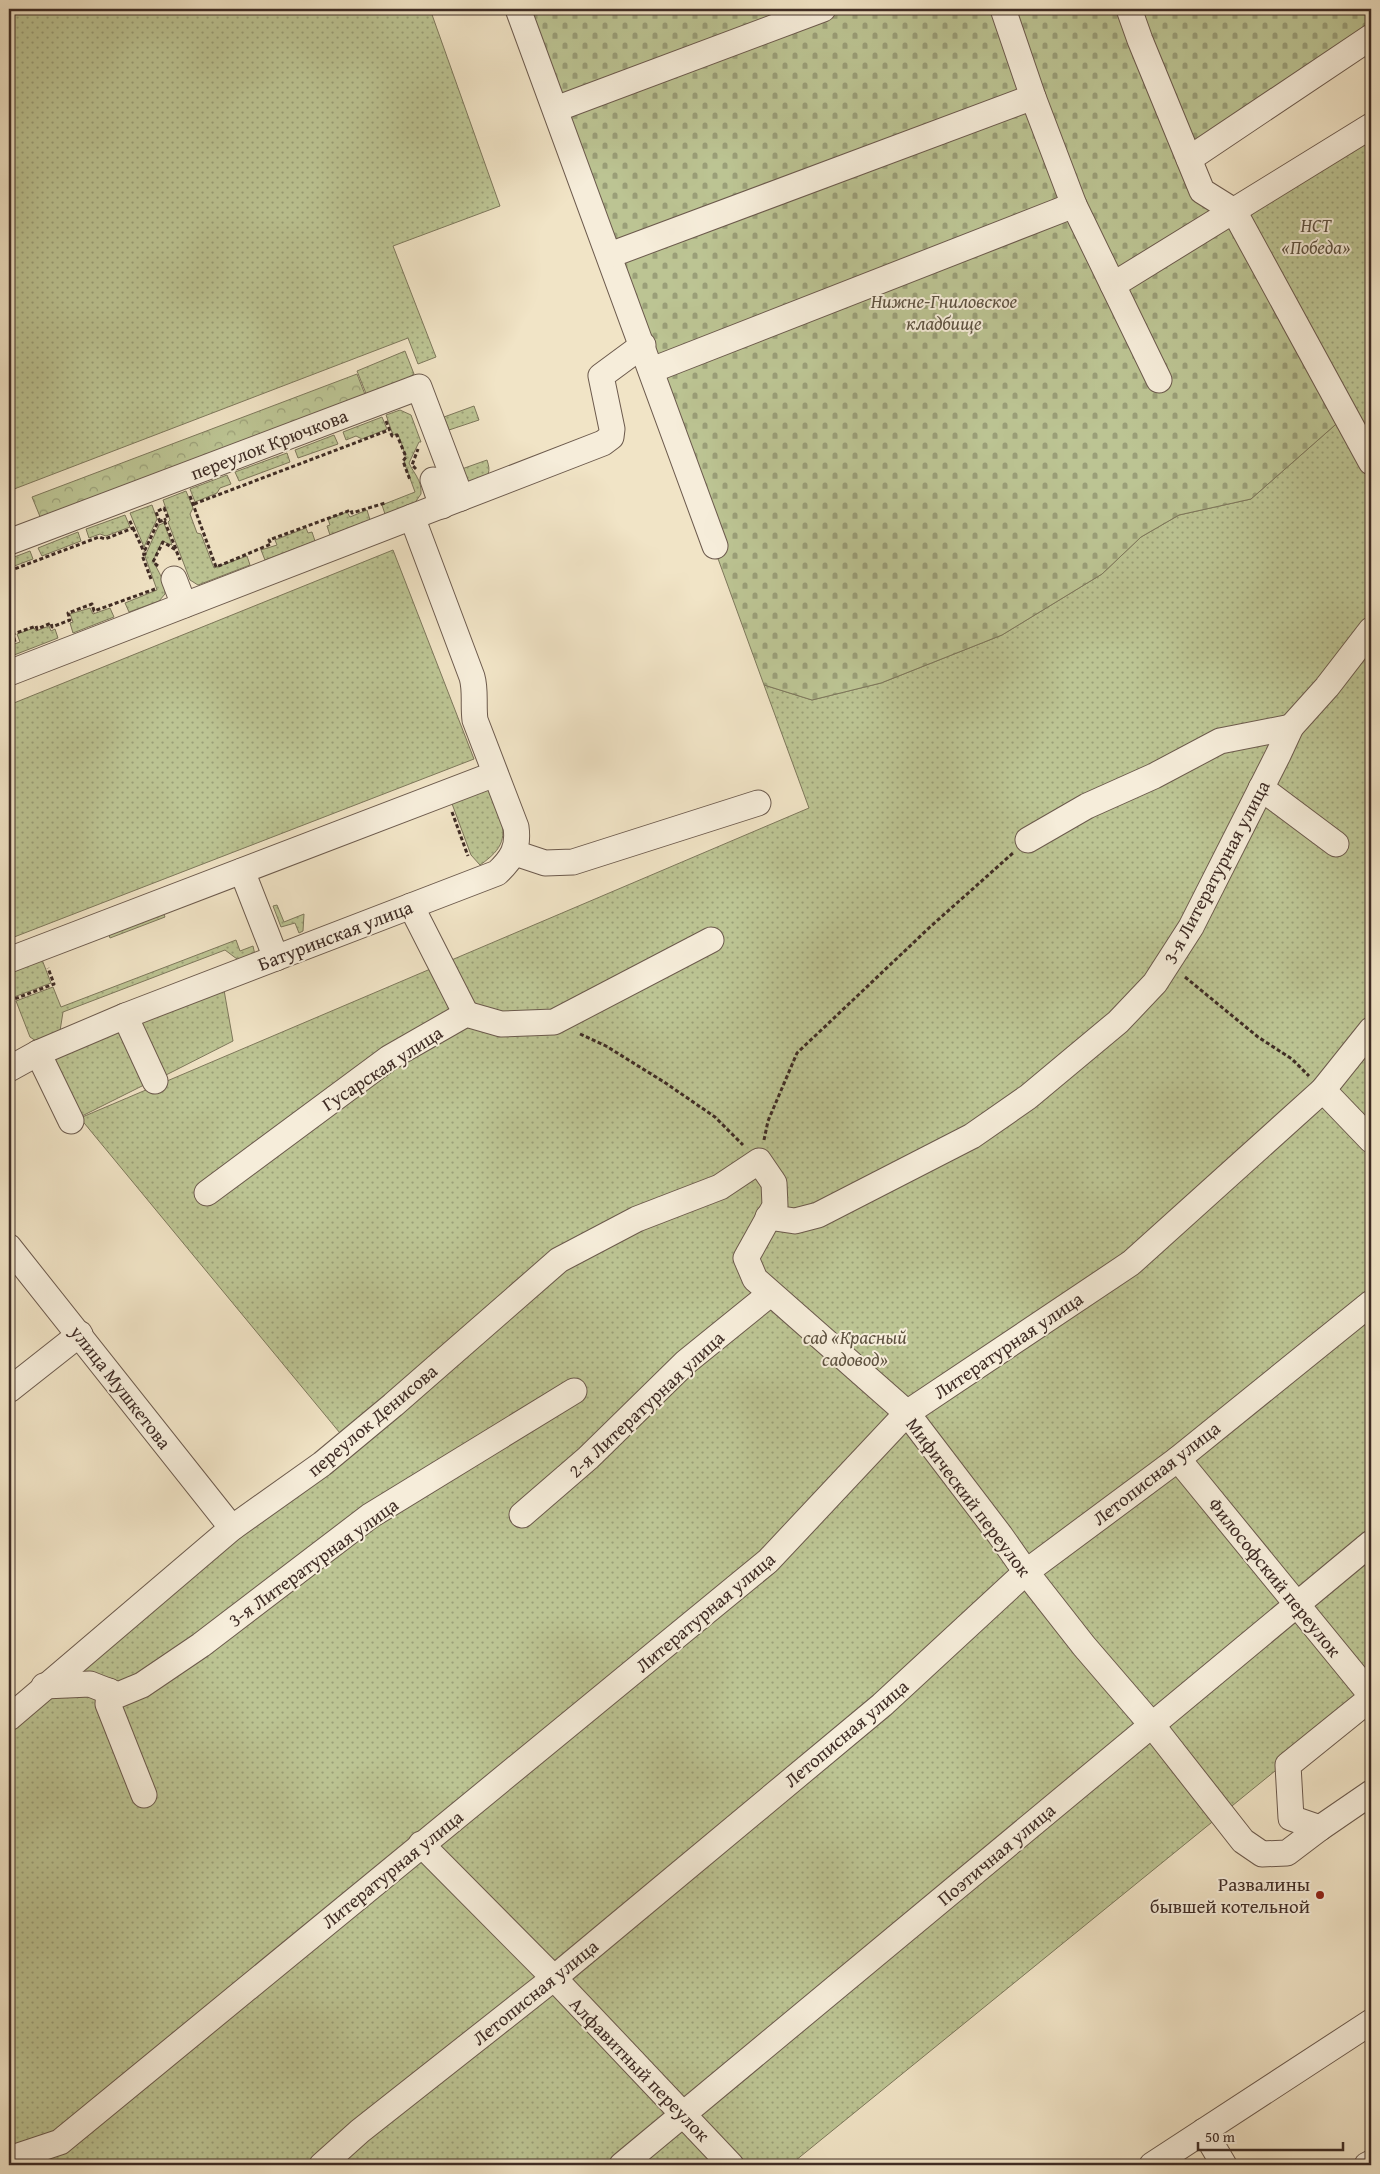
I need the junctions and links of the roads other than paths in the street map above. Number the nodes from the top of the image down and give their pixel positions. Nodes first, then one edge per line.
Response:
1 (518, 9) edge
2 (823, 9) edge
3 (1003, 9) edge
4 (1129, 9) edge
5 (1371, 37) edge
6 (1033, 97) junction
7 (556, 109) junction
8 (1371, 126) edge
9 (1189, 159) junction
10 (1074, 205) junction
11 (1234, 212) junction
12 (610, 255) junction
13 (1113, 285) junction
14 (642, 345) junction
15 (652, 370) junction
16 (1159, 380) dead end
17 (1371, 462) edge
18 (421, 478) road end
19 (452, 502) junction
20 (412, 517) junction
21 (9, 542) edge
22 (715, 546) dead end
23 (174, 579) dead end
24 (184, 605) junction
25 (1371, 630) edge
26 (9, 674) edge
27 (1291, 727) junction
28 (496, 774) junction
29 (1261, 788) junction
30 (758, 803) dead end
31 (1028, 840) road end
32 (1336, 844) dead end
33 (515, 853) junction
34 (242, 871) junction
35 (411, 906) junction
36 (711, 940) dead end
37 (276, 958) junction
38 (9, 960) edge
39 (466, 1014) junction
40 (126, 1016) junction
41 (1371, 1030) edge
42 (38, 1053) junction
43 (11, 1060) edge
44 (155, 1081) dead end
45 (1323, 1090) junction
46 (71, 1121) dead end
47 (1371, 1140) edge
48 (759, 1161) joint
49 (207, 1193) dead end
50 (768, 1216) junction
51 (9, 1247) edge
52 (770, 1294) junction
53 (1371, 1303) edge
54 (80, 1334) junction
55 (9, 1390) edge
56 (574, 1391) dead end
57 (906, 1413) junction
58 (1178, 1458) junction
59 (522, 1515) dead end
60 (232, 1528) junction
61 (1371, 1543) edge
62 (1026, 1572) junction
63 (1298, 1604) junction
64 (44, 1686) junction
65 (109, 1691) junction
66 (1371, 1697) edge
67 (9, 1718) edge
68 (1152, 1725) junction
69 (1371, 1793) edge
70 (144, 1795) dead end
71 (1320, 1828) junction
72 (421, 1844) junction
73 (554, 1978) junction
74 (1371, 2022) edge
75 (683, 2114) junction
76 (1204, 2131) junction
77 (9, 2159) edge
78 (1371, 2163) edge
79 (322, 2165) edge
80 (622, 2165) edge
81 (731, 2165) edge
82 (1152, 2165) edge
83 (1224, 2165) edge
84 (1368, 2165) edge

1 - 7 street
2 - 7 street
3 - 6 street
4 - 9 street
5 - 9 street
6 - 10 street
6 - 12 street
7 - 12 street
8 - 11 street
9 - 11 street
10 - 13 street
10 - 15 street
11 - 13 street
11 - 17 street
12 - 14 street
13 - 16 street
14 - 15 street
14 - 19 street
15 - 22 street
18 - 19 street
19 - 20 street
19 - 21 street, переулок Крючкова
20 - 24 street
20 - 28 street
23 - 24 street
24 - 26 street
25 - 27 street, 3-я Литературная улица
27 - 29 street, 3-я Литературная улица
27 - 31 street
28 - 33 street
28 - 34 street
29 - 32 street
29 - 50 street, 3-я Литературная улица
30 - 33 street
33 - 35 street, Батуринская улица
34 - 37 street
34 - 38 street
35 - 37 street, Батуринская улица
35 - 39 street
36 - 39 street
37 - 40 street, Батуринская улица
39 - 49 street, Гусарская улица
40 - 42 street, Батуринская улица
40 - 44 street
41 - 45 street, Литературная улица
42 - 43 street, Батуринская улица
42 - 46 street
45 - 47 street
45 - 57 street, Литературная улица
48 - 50 street, Мифический переулок
48 - 60 street, переулок Денисова
50 - 52 street, Мифический переулок
51 - 54 street, улица Мушкетова
52 - 57 street, Мифический переулок
52 - 59 street, 2-я Литературная улица
53 - 58 street, Летописная улица
54 - 55 street
54 - 60 street, улица Мушкетова
56 - 65 street, 3-я Литературная улица
57 - 62 street, Мифический переулок
57 - 72 street, Литературная улица
58 - 62 street, Летописная улица
58 - 63 street, Философский переулок
60 - 64 street, переулок Денисова
61 - 63 street, Поэтичная улица
62 - 68 street, Мифический переулок
62 - 73 street, Летописная улица
63 - 66 street, Философский переулок
63 - 68 street, Поэтичная улица
64 - 65 street, 3-я Литературная улица
64 - 67 street, переулок Денисова
65 - 70 street
66 - 71 street
68 - 71 street, Мифический переулок
68 - 75 street, Поэтичная улица
69 - 71 street
72 - 73 street, Алфавитный переулок
72 - 77 street, Литературная улица
73 - 75 street, Алфавитный переулок
73 - 79 street, Летописная улица
74 - 76 street
75 - 80 street, Поэтичная улица
75 - 81 street, Алфавитный переулок
76 - 82 street
76 - 83 street
78 - 84 street

